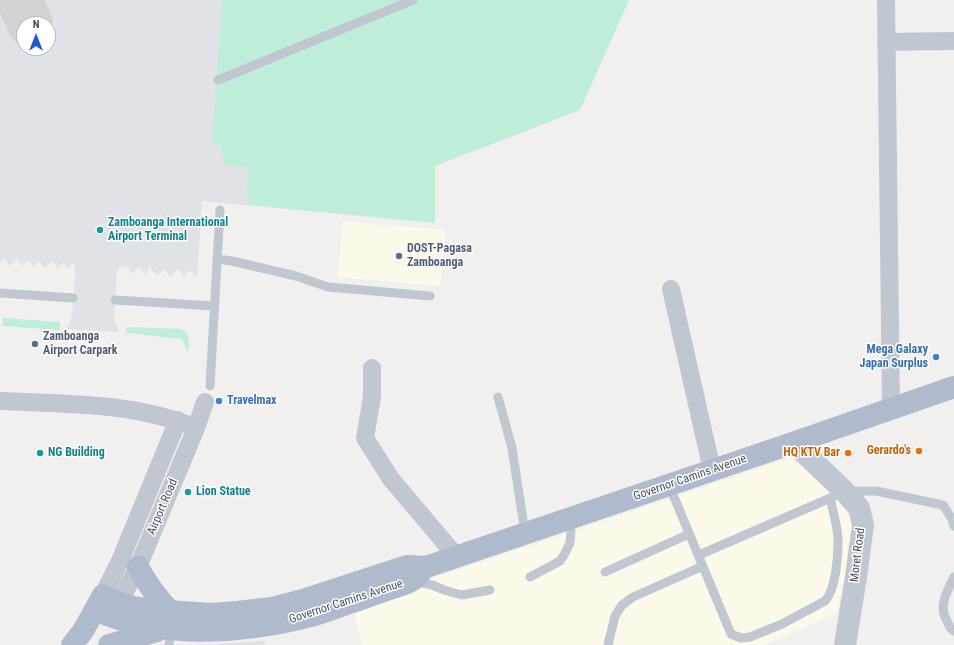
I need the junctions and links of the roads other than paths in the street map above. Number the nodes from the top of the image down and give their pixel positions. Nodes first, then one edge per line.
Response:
1 (413, 0) edge
2 (886, 0) edge
3 (954, 41) edge
4 (886, 42) junction
5 (218, 80) dead end
6 (220, 210) dead end
7 (217, 259) junction
8 (670, 289) dead end
9 (0, 293) edge
10 (430, 296) dead end
11 (74, 298) dead end
12 (115, 300) dead end
13 (214, 306) junction
14 (372, 368) dead end
15 (954, 387) edge
16 (207, 394) joint
17 (498, 397) dead end
18 (0, 401) edge
19 (891, 408) junction
20 (178, 420) junction
21 (196, 428) junction
22 (794, 443) junction
23 (712, 470) junction
24 (669, 485) junction
25 (837, 495) junction
26 (570, 518) junction
27 (954, 526) edge
28 (525, 533) junction
29 (689, 534) junction
30 (699, 555) junction
31 (456, 556) junction
32 (703, 566) junction
33 (138, 567) junction
34 (415, 571) junction
35 (605, 572) dead end
36 (530, 577) dead end
37 (954, 577) edge
38 (490, 590) dead end
39 (107, 606) junction
40 (169, 629) edge
41 (954, 631) edge
42 (72, 645) edge
43 (94, 645) edge
44 (109, 645) edge
45 (608, 645) edge
46 (845, 645) edge

1 - 5 lane
2 - 4 street
3 - 4 street
4 - 19 street
6 - 7 lane
7 - 10 lane
7 - 13 lane
8 - 23 street
9 - 11 lane
12 - 13 lane
13 - 16 lane
14 - 31 street
15 - 19 main road, Governor Camins Avenue
16 - 21 street, Airport Road
17 - 28 lane
18 - 20 street
19 - 22 main road, Governor Camins Avenue
20 - 21 street
20 - 39 street, Airport Road
21 - 33 street, Airport Road
22 - 23 main road, Governor Camins Avenue
22 - 25 street, Moret Road
23 - 24 main road, Governor Camins Avenue
24 - 26 main road, Governor Camins Avenue
24 - 29 lane
25 - 27 lane
25 - 30 lane
25 - 32 lane
25 - 46 street, Moret Road
26 - 28 main road, Governor Camins Avenue
26 - 36 lane
28 - 31 main road, Governor Camins Avenue
29 - 30 lane
29 - 35 lane
30 - 32 lane
31 - 34 main road, Governor Camins Avenue
32 - 45 lane
33 - 39 street, Airport Road
33 - 40 main road
34 - 38 lane
34 - 40 main road, Governor Camins Avenue
37 - 41 lane
39 - 40 main road, Governor Camins Avenue
39 - 42 main road
39 - 43 main road
40 - 44 main road

